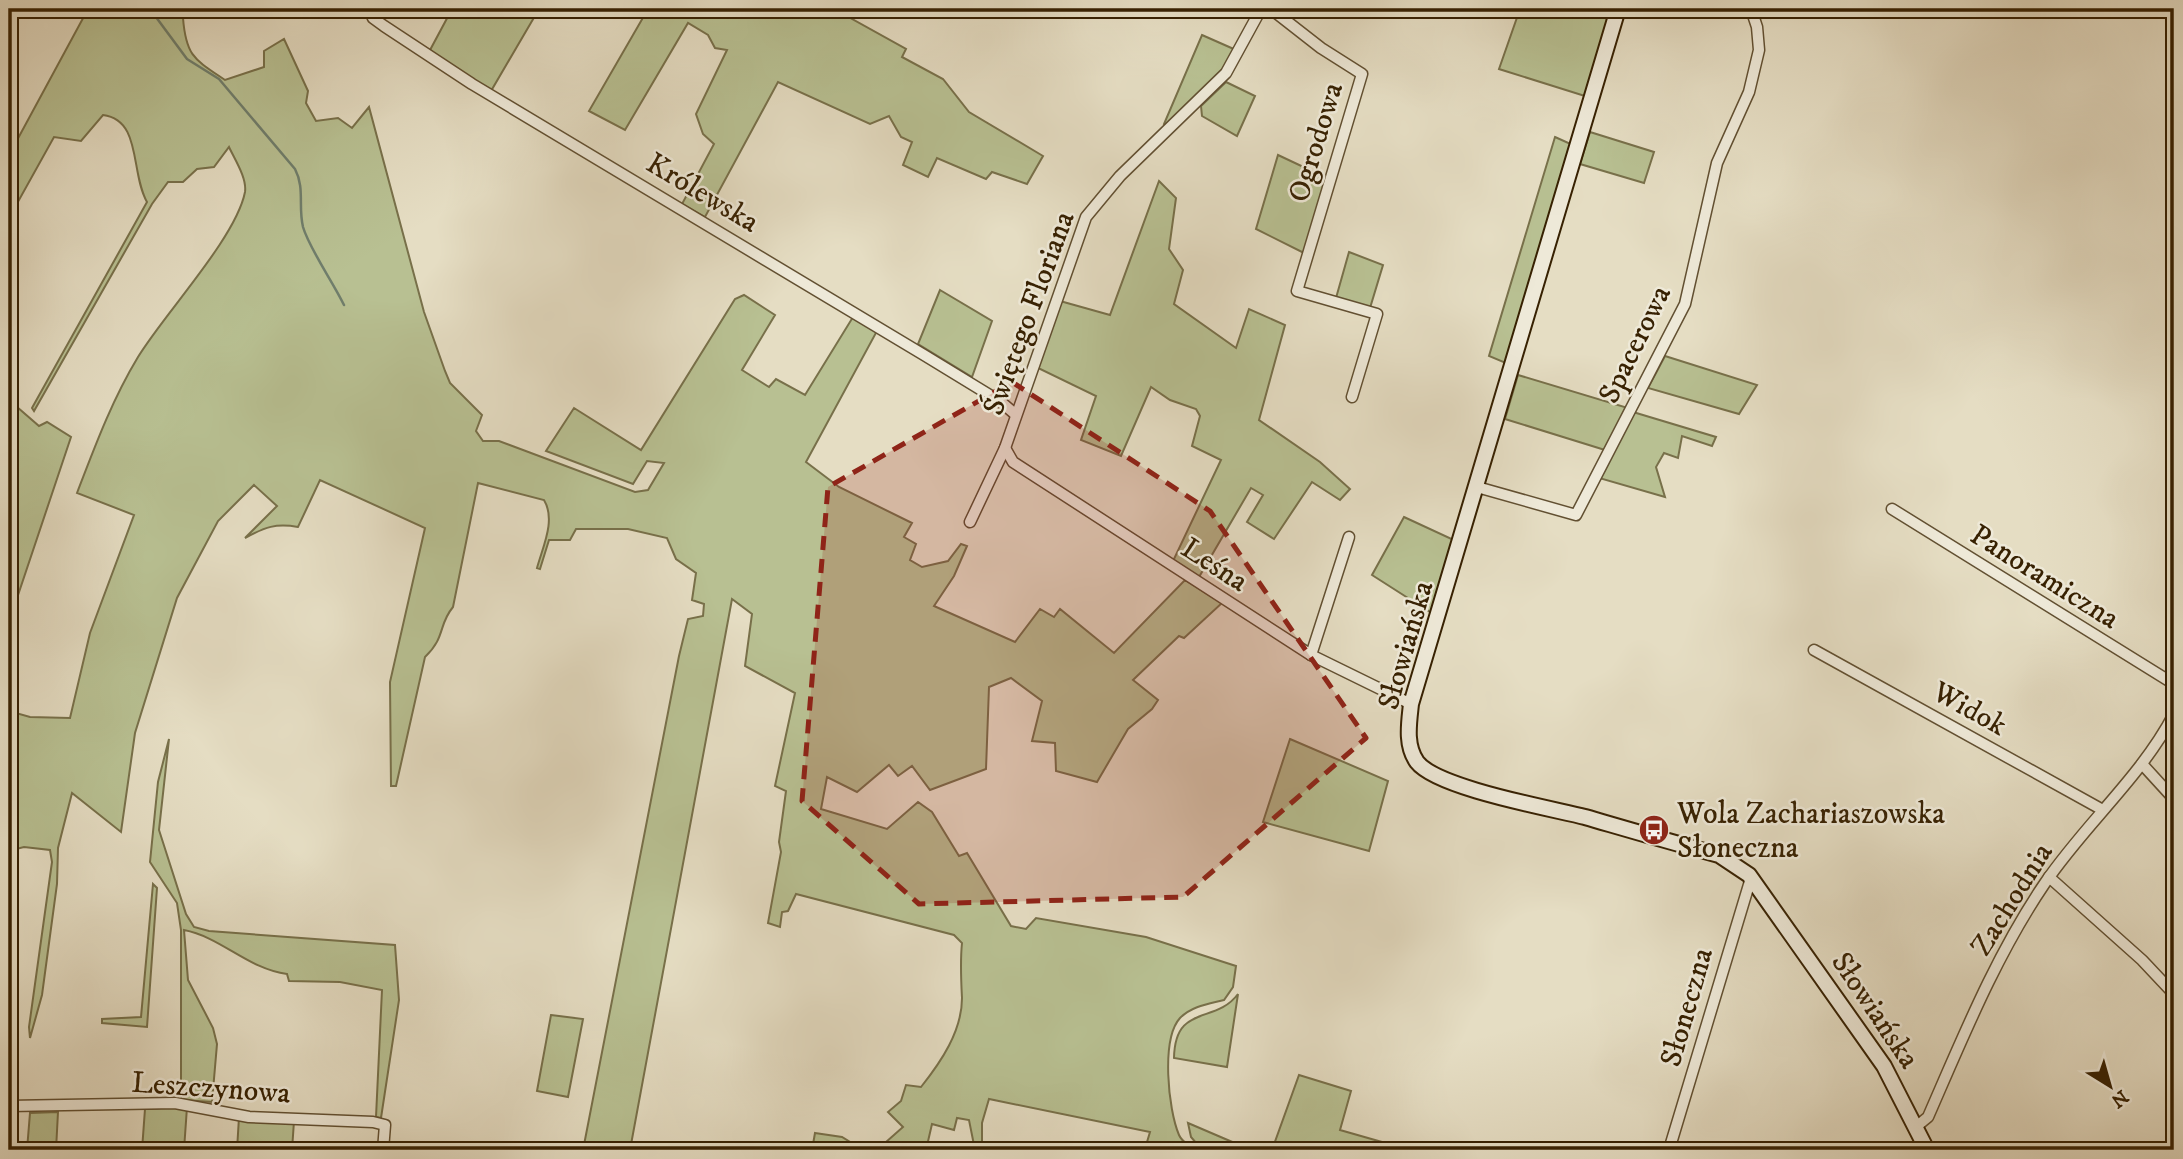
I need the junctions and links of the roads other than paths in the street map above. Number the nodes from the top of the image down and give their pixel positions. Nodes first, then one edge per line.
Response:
1 (369, 9) edge
2 (1261, 9) edge
3 (1272, 9) edge
4 (1618, 9) edge
5 (1751, 9) edge
6 (1352, 397) dead end
7 (1015, 414) junction
8 (1005, 448) junction
9 (1477, 487) junction
10 (1892, 509) dead end
11 (970, 523) dead end
12 (1349, 537) dead end
13 (1814, 650) dead end
14 (1311, 656) junction
15 (2174, 684) edge
16 (1411, 704) junction
17 (2174, 714) edge
18 (2142, 764) junction
19 (2174, 799) edge
20 (2101, 810) junction
21 (2049, 877) junction
22 (1751, 878) junction
23 (2174, 993) edge
24 (9, 1107) edge
25 (1917, 1126) junction
26 (383, 1150) edge
27 (1669, 1150) edge
28 (1927, 1150) edge

1 - 7 street, Królewska
2 - 7 street, Świętego Floriana
3 - 6 street, Ogrodowa
4 - 9 street, Słowiańska
5 - 9 street, Spacerowa
7 - 8 street, Świętego Floriana
8 - 11 street, Świętego Floriana
8 - 14 street, Leśna
9 - 16 street, Słowiańska
10 - 15 street, Panoramiczna
12 - 14 street
13 - 20 street, Widok
14 - 16 street, Leśna
16 - 22 street, Słowiańska
17 - 18 street, Zachodnia
18 - 19 street
18 - 20 street, Zachodnia
20 - 21 street, Zachodnia
21 - 23 street
21 - 25 street, Zachodnia
22 - 25 street, Słowiańska
22 - 27 street, Słoneczna
24 - 26 street, Leszczynowa
25 - 28 street, Słowiańska

